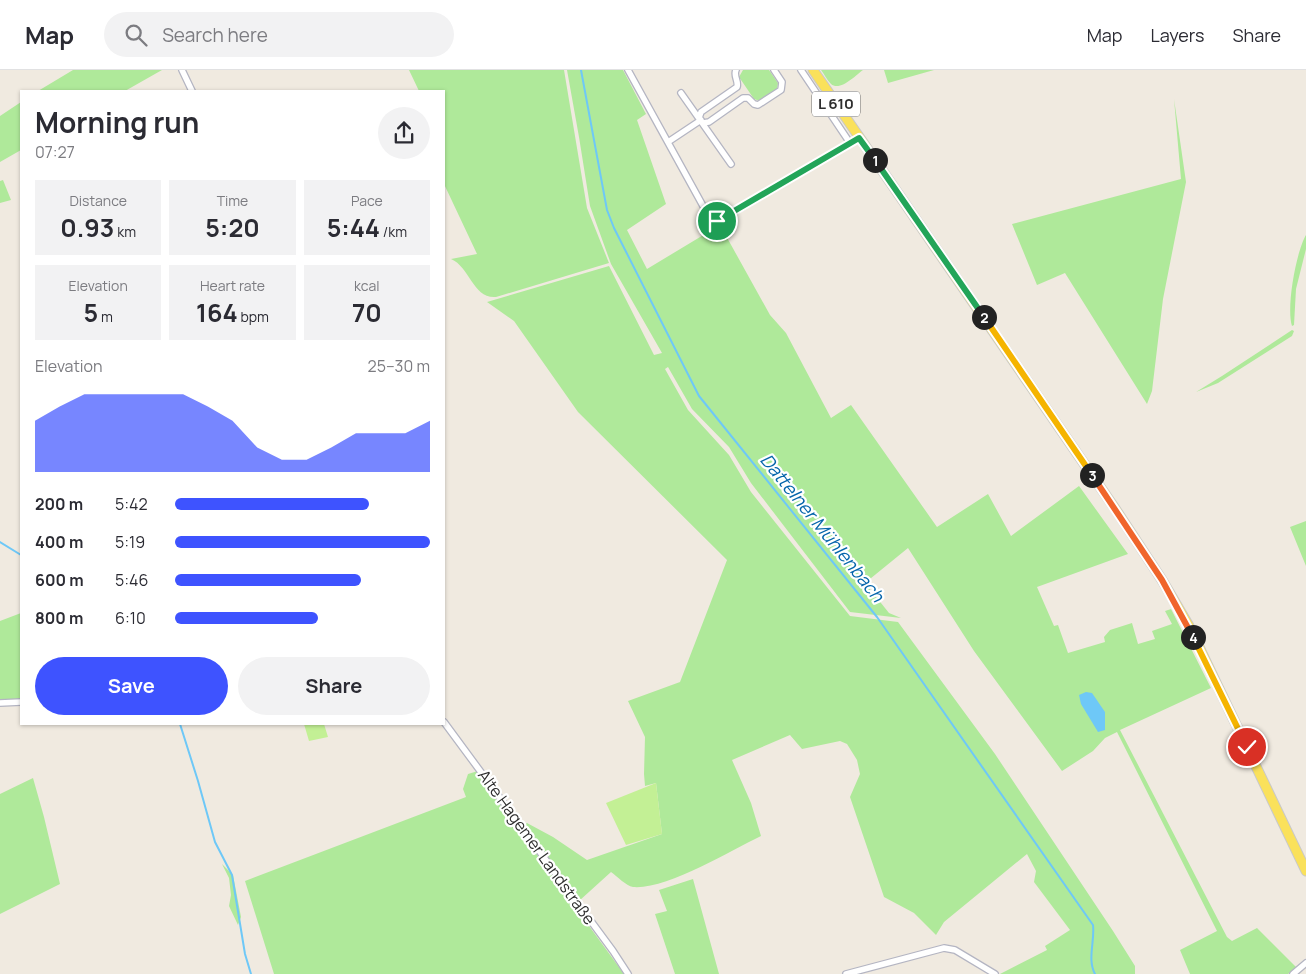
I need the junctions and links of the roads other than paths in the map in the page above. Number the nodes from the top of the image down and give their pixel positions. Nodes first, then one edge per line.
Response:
1 (182, 70) edge
2 (628, 70) edge
3 (736, 70) edge
4 (774, 70) edge
5 (801, 70) edge
6 (813, 70) edge
7 (192, 90) edge
8 (681, 93) dead end
9 (701, 120) junction
10 (859, 138) junction
11 (668, 142) junction
12 (850, 143) junction
13 (731, 164) dead end
14 (0, 702) edge
15 (20, 702) edge
16 (445, 723) edge
17 (1306, 870) edge
18 (1306, 963) edge
19 (628, 974) edge
20 (846, 974) edge
21 (995, 974) edge
22 (1293, 974) edge

1 - 7 street
2 - 11 street
3 - 9 street
4 - 9 street
5 - 12 street
6 - 10 main road, L 610
8 - 9 street
9 - 11 street
9 - 13 street
10 - 12 street
10 - 17 main road, L 610
11 - 12 street
14 - 15 street
16 - 19 street, Alte Hagemer Landstraße
18 - 22 street
20 - 21 street

